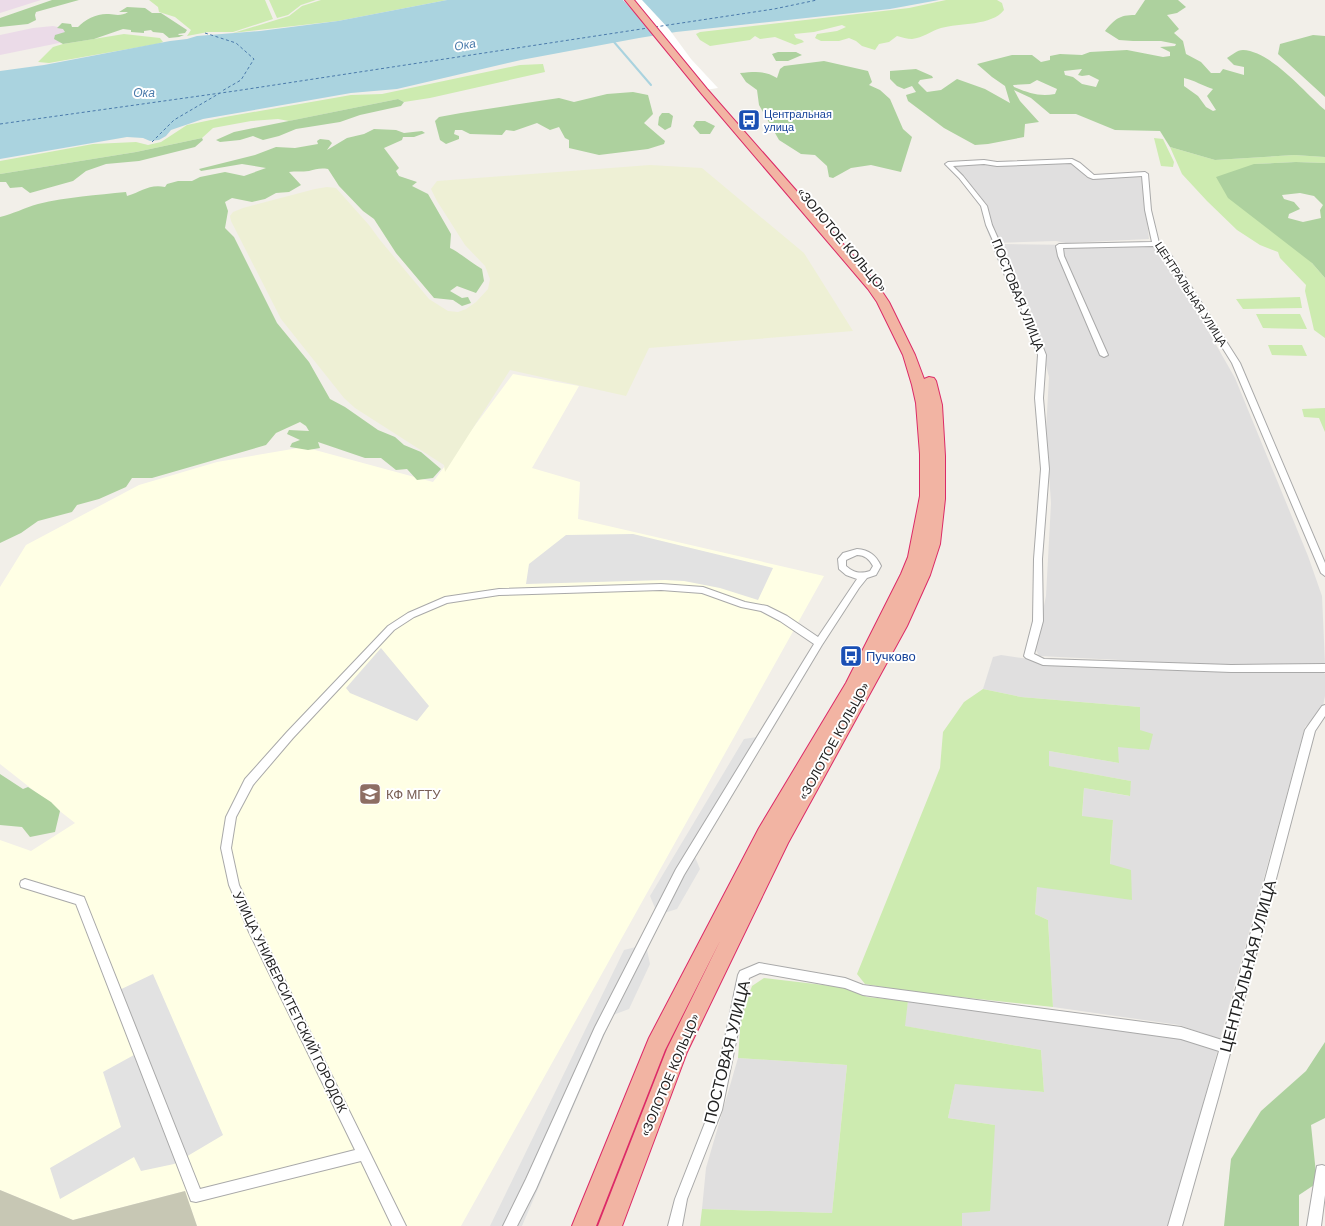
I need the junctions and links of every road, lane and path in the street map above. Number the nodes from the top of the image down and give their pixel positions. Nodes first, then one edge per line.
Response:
1 (629, 0) edge
2 (636, 0) edge
3 (708, 90) junction
4 (948, 164) joint
5 (1156, 244) junction
6 (1104, 356) dead end
7 (848, 573) junction
8 (1325, 573) edge
9 (864, 576) junction
10 (856, 586) junction
11 (819, 643) junction
12 (1325, 668) edge
13 (1325, 710) edge
14 (25, 884) dead end
15 (1226, 1047) junction
16 (364, 1154) junction
17 (1322, 1171) dead end
18 (399, 1226) edge
19 (510, 1226) edge
20 (584, 1226) edge
21 (610, 1226) edge
22 (675, 1226) edge
23 (1175, 1226) edge
24 (1314, 1226) edge

1 - 3 highway
2 - 3 highway
3 - 20 highway, «ЗОЛОТОЕ КОЛЬЦО»
3 - 21 highway, «ЗОЛОТОЕ КОЛЬЦО»
4 - 5 street, ЦЕНТРАЛЬНАЯ УЛИЦА
4 - 12 street, ПОСТОВАЯ УЛИЦА
5 - 6 street
5 - 8 street, ЦЕНТРАЛЬНАЯ УЛИЦА
7 - 9 street
7 - 9 street
7 - 10 street
9 - 10 street
10 - 11 street
11 - 16 street, УЛИЦА УНИВЕРСИТЕТСКИЙ ГОРОДОК
11 - 19 street
13 - 15 street, ЦЕНТРАЛЬНАЯ УЛИЦА
14 - 16 street
15 - 22 street, ПОСТОВАЯ УЛИЦА
15 - 23 street, ЦЕНТРАЛЬНАЯ УЛИЦА
16 - 18 street, УЛИЦА УНИВЕРСИТЕТСКИЙ ГОРОДОК
17 - 24 street

